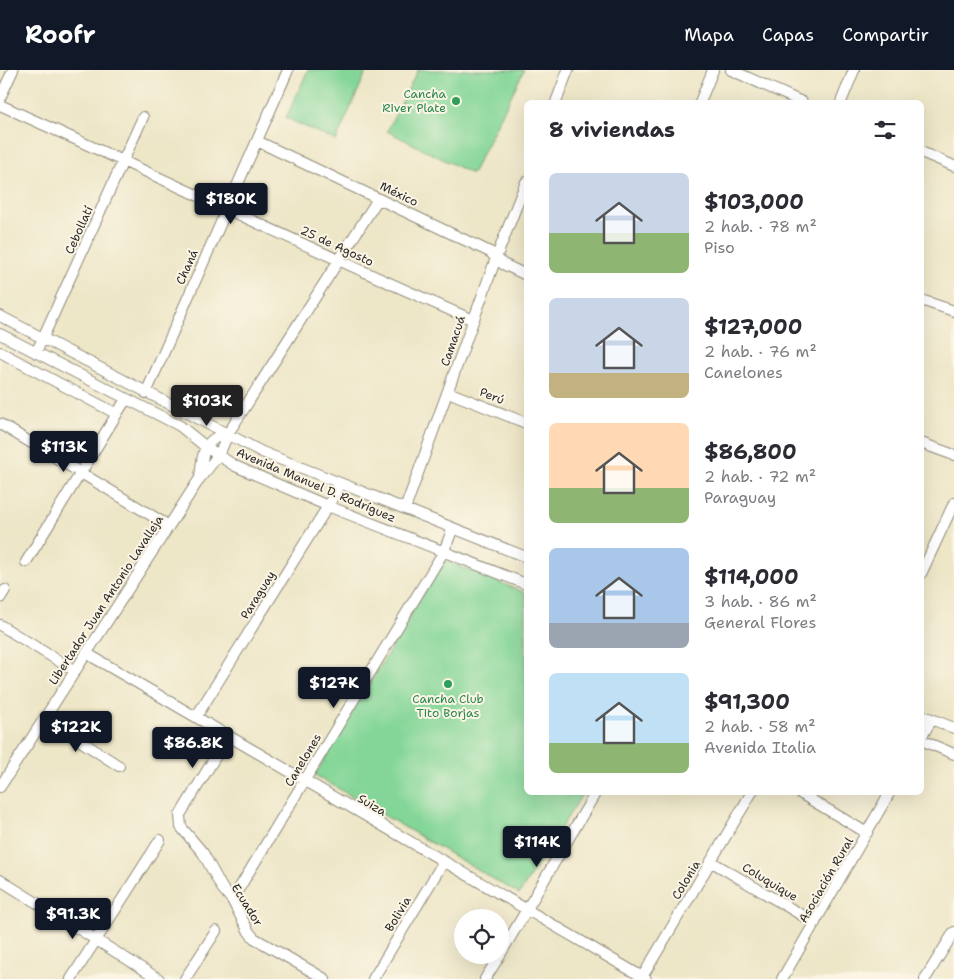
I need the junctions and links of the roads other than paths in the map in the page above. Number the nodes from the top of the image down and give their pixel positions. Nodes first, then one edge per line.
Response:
1 (13, 70) edge
2 (288, 70) edge
3 (568, 70) edge
4 (713, 70) edge
5 (731, 70) edge
6 (854, 70) edge
7 (0, 98) edge
8 (557, 100) edge
9 (701, 100) edge
10 (798, 100) edge
11 (842, 100) edge
12 (0, 105) edge
13 (143, 117) dead end
14 (257, 141) junction
15 (924, 153) edge
16 (124, 161) junction
17 (954, 166) edge
18 (524, 187) edge
19 (378, 198) junction
20 (226, 208) junction
21 (496, 258) junction
22 (338, 262) junction
23 (524, 274) edge
24 (924, 301) edge
25 (954, 311) edge
26 (0, 316) edge
27 (473, 320) junction
28 (0, 334) edge
29 (43, 338) junction
30 (0, 352) edge
31 (36, 352) junction
32 (448, 392) junction
33 (146, 393) junction
34 (126, 399) junction
35 (118, 414) junction
36 (524, 422) edge
37 (0, 424) edge
38 (226, 434) junction
39 (924, 444) edge
40 (206, 447) junction
41 (218, 455) junction
42 (954, 455) edge
43 (80, 472) junction
44 (200, 478) junction
45 (340, 484) junction
46 (954, 503) edge
47 (328, 506) junction
48 (405, 509) junction
49 (168, 526) junction
50 (453, 528) junction
51 (444, 551) junction
52 (524, 556) edge
53 (26, 562) dead end
54 (924, 568) edge
55 (524, 583) edge
56 (0, 625) edge
57 (86, 654) junction
58 (75, 671) junction
59 (924, 716) edge
60 (196, 717) junction
61 (46, 718) junction
62 (932, 719) junction
63 (954, 728) edge
64 (924, 734) edge
65 (228, 736) junction
66 (924, 740) edge
67 (954, 754) edge
68 (119, 766) dead end
69 (306, 780) junction
70 (0, 787) edge
71 (594, 795) edge
72 (750, 795) edge
73 (803, 795) edge
74 (888, 795) edge
75 (867, 833) junction
76 (160, 840) dead end
77 (444, 861) junction
78 (712, 862) junction
79 (0, 880) edge
80 (232, 900) junction
81 (527, 910) junction
82 (815, 923) junction
83 (216, 931) dead end
84 (954, 932) edge
85 (96, 940) junction
86 (509, 940) edge
87 (495, 964) edge
88 (643, 978) edge
89 (71, 979) edge
90 (159, 979) edge
91 (185, 979) edge
92 (325, 979) edge
93 (373, 979) edge
94 (486, 979) edge
95 (782, 979) edge
96 (925, 979) edge

1 - 7 street
2 - 14 street, Chaná
3 - 8 street
4 - 9 street
5 - 10 street
6 - 11 street
12 - 16 street, 25 de Agosto
13 - 16 street, Cebollatí
14 - 19 street, México
14 - 20 street, Chaná
15 - 17 street
16 - 20 street, 25 de Agosto
16 - 29 street, Cebollatí
18 - 21 street, Camacuá
19 - 21 street, México
19 - 22 street, Libertador Juan Antonio Lavalleja
20 - 22 street, 25 de Agosto
20 - 33 street, Chaná
21 - 23 street, México
21 - 27 street, Camacuá
22 - 27 street, 25 de Agosto
22 - 38 street, Libertador Juan Antonio Lavalleja
24 - 25 street
26 - 29 street, Avenida Manuel D. Rodríguez
27 - 32 street, Camacuá
28 - 31 street, Avenida Manuel D. Rodríguez
29 - 31 street, Cebollatí
29 - 33 street, Avenida Manuel D. Rodríguez
30 - 35 street
31 - 34 street, Avenida Manuel D. Rodríguez
32 - 36 street, Perú
32 - 48 street, Camacuá
33 - 38 street, Avenida Manuel D. Rodríguez
34 - 35 street
34 - 40 street, Avenida Manuel D. Rodríguez
35 - 43 street
37 - 43 street
38 - 40 street, Libertador Juan Antonio Lavalleja
38 - 41 street, Libertador Juan Antonio Lavalleja
38 - 45 street, Avenida Manuel D. Rodríguez
39 - 42 street
40 - 41 street, Avenida Manuel D. Rodríguez
40 - 44 street, Libertador Juan Antonio Lavalleja
41 - 44 street, Libertador Juan Antonio Lavalleja
41 - 47 street, Avenida Manuel D. Rodríguez
43 - 49 street
43 - 53 street
44 - 49 street, Libertador Juan Antonio Lavalleja
45 - 47 street, Paraguay
45 - 48 street, Avenida Manuel D. Rodríguez
46 - 54 street
47 - 51 street, Avenida Manuel D. Rodríguez
47 - 60 street, Paraguay
48 - 50 street, Avenida Manuel D. Rodríguez
49 - 57 street, Libertador Juan Antonio Lavalleja
50 - 51 street, Canelones
50 - 52 street, Avenida Manuel D. Rodríguez
51 - 55 street, Avenida Manuel D. Rodríguez
51 - 69 street, Canelones
56 - 58 street
57 - 58 street, Libertador Juan Antonio Lavalleja
57 - 60 street, Suiza
58 - 61 street, Libertador Juan Antonio Lavalleja
59 - 62 street
60 - 65 street, Suiza
61 - 68 street
61 - 70 street, Libertador Juan Antonio Lavalleja
62 - 63 street
62 - 64 street
65 - 69 street, Suiza
65 - 80 street, Ecuador
66 - 67 street
69 - 77 street, Suiza
69 - 80 street, Canelones
71 - 81 street
72 - 78 street, Colonia
73 - 75 street
74 - 75 street, Asociación Rural
75 - 82 street, Asociación Rural
76 - 85 street
77 - 81 street, Suiza
77 - 93 street, Bolivia
78 - 82 street, Coluquique
78 - 88 street, Colonia
79 - 85 street
80 - 92 street, Ecuador
81 - 86 street
81 - 88 street, Suiza
82 - 95 street, Asociación Rural
83 - 91 street
84 - 96 street
85 - 89 street
85 - 90 street
87 - 94 street

